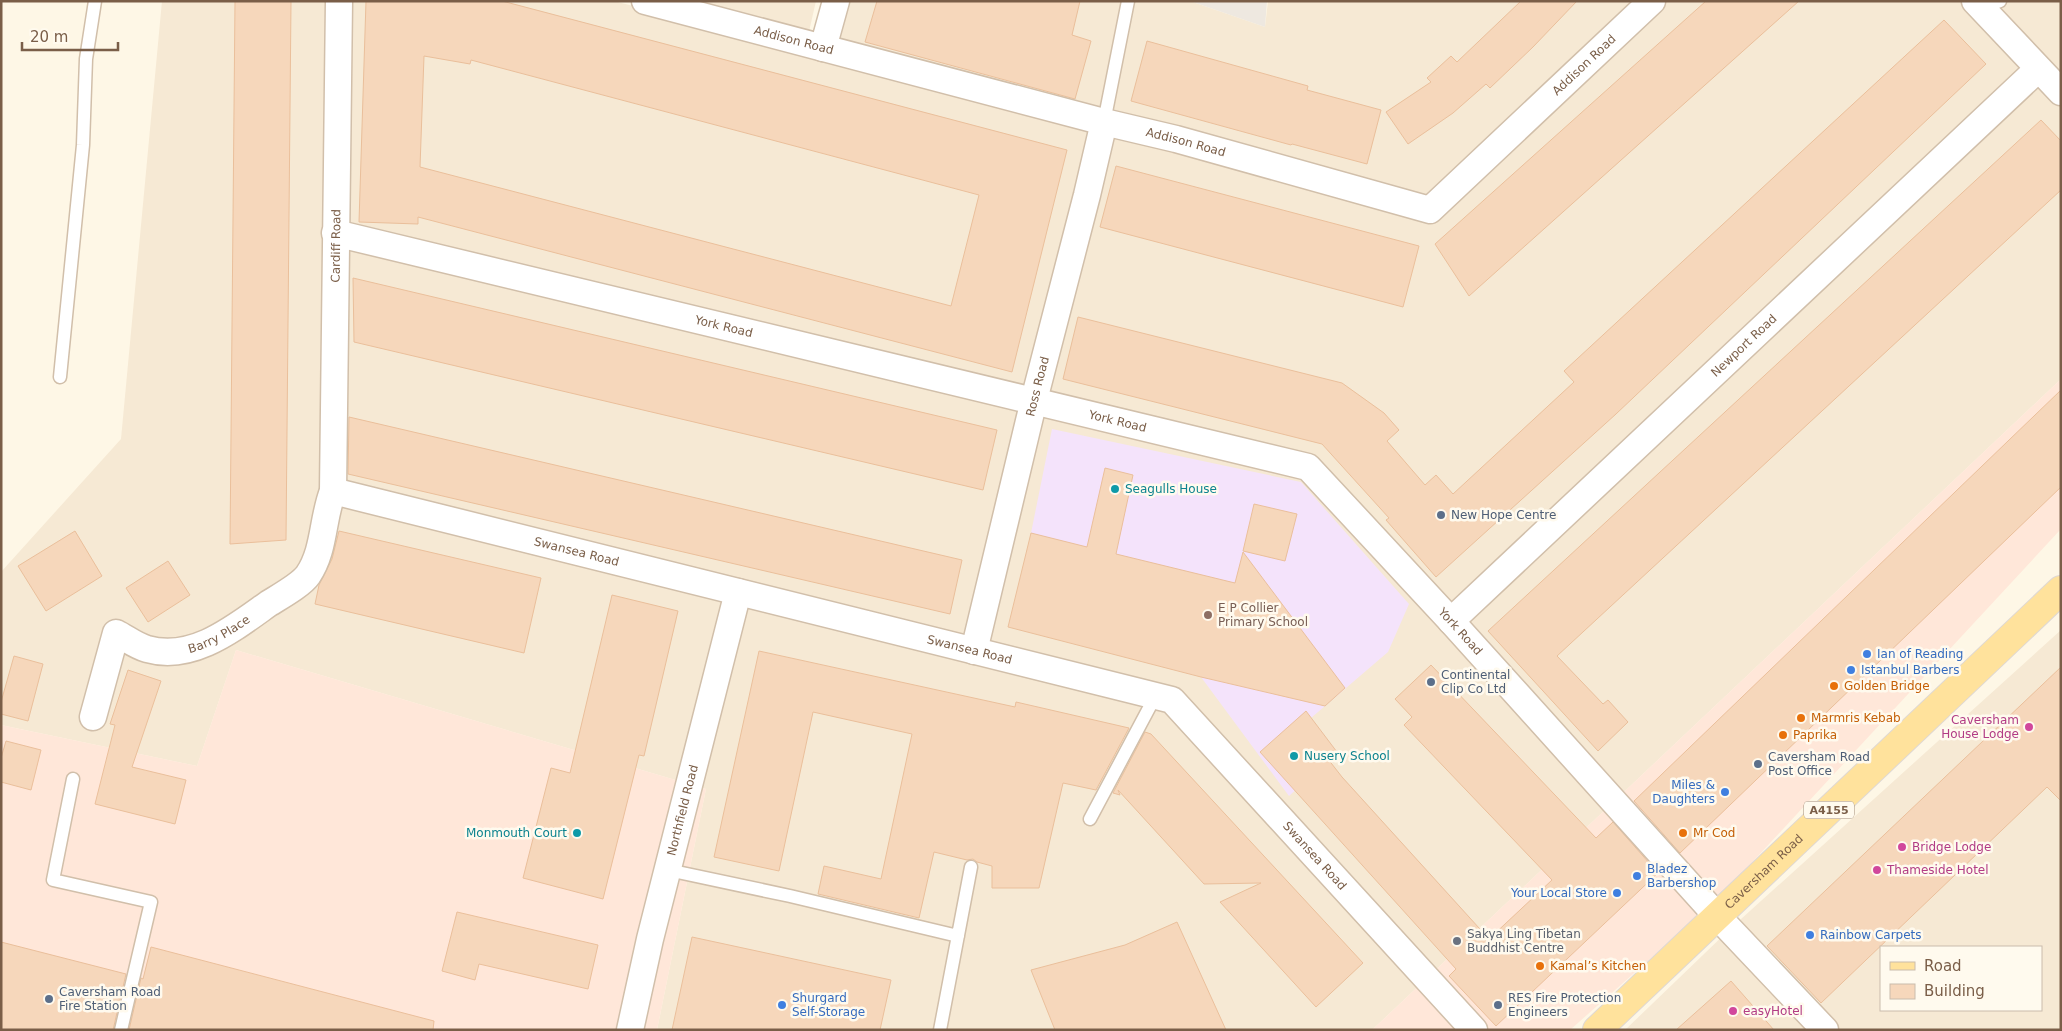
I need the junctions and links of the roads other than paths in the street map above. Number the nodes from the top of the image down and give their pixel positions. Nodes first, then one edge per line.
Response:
1 (95, 1) edge
2 (339, 1) edge
3 (645, 1) edge
4 (836, 1) edge
5 (1128, 1) edge
6 (1652, 1) edge
7 (1986, 3) edge
8 (823, 48) junction
9 (2038, 68) junction
10 (2061, 92) edge
11 (1104, 122) junction
12 (335, 233) junction
13 (60, 377) dead end
14 (1034, 400) junction
15 (333, 491) junction
16 (2061, 590) edge
17 (738, 592) junction
18 (1451, 621) junction
19 (974, 651) junction
20 (1156, 696) junction
21 (93, 717) dead end
22 (73, 780) dead end
23 (1090, 819) dead end
24 (971, 867) dead end
25 (668, 870) junction
26 (1718, 917) junction
27 (958, 936) junction
28 (121, 1030) edge
29 (630, 1030) edge
30 (940, 1030) edge
31 (1474, 1030) edge
32 (1597, 1030) edge
33 (1826, 1030) edge

1 - 13 lane
2 - 12 street, Cardiff Road
3 - 8 street, Addison Road
4 - 8 street
5 - 11 lane
6 - 11 street, Addison Road
7 - 9 street
8 - 11 street, Addison Road
9 - 10 street
9 - 18 street, Newport Road
11 - 14 street, Ross Road
12 - 14 street, York Road
12 - 15 street, Cardiff Road
14 - 18 street, York Road
14 - 19 street, Ross Road
15 - 17 street, Swansea Road
15 - 21 street, Barry Place
16 - 26 main road, Caversham Road / A4155
17 - 19 street, Swansea Road
17 - 25 street, Northfield Road
18 - 26 street, York Road
19 - 20 street, Swansea Road
20 - 23 lane
20 - 31 street, Swansea Road
22 - 28 lane
24 - 27 lane
25 - 27 lane
25 - 29 street, Northfield Road
26 - 32 main road, Caversham Road / A4155
26 - 33 street, York Road
27 - 30 lane

